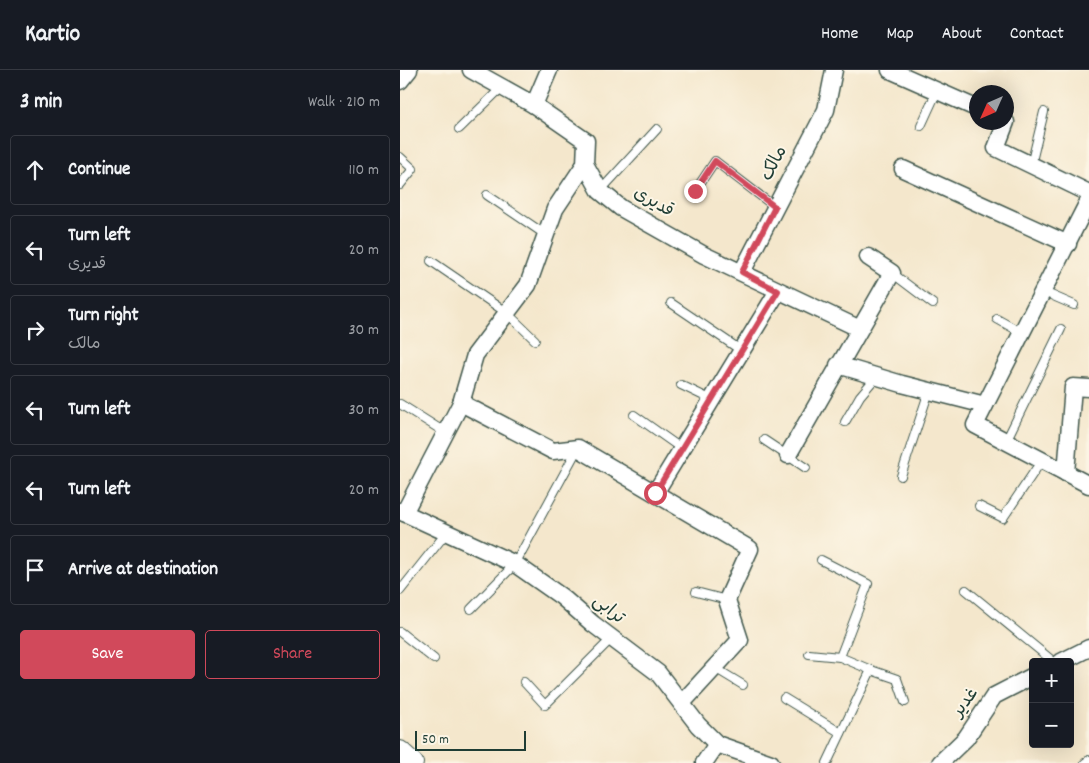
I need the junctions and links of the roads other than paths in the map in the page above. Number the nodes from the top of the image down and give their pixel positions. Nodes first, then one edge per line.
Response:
1 (410, 70) edge
2 (471, 70) edge
3 (549, 70) edge
4 (834, 70) edge
5 (890, 70) edge
6 (400, 82) edge
7 (501, 88) junction
8 (938, 91) junction
9 (534, 105) junction
10 (969, 105) edge
11 (1044, 112) dead end
12 (921, 126) dead end
13 (459, 129) dead end
14 (658, 130) dead end
15 (1003, 130) edge
16 (400, 157) edge
17 (585, 164) junction
18 (1031, 165) junction
19 (904, 170) dead end
20 (400, 185) edge
21 (600, 191) junction
22 (695, 191) dead end
23 (1089, 193) edge
24 (487, 195) dead end
25 (1089, 200) edge
26 (775, 207) junction
27 (546, 235) junction
28 (1068, 244) junction
29 (868, 257) dead end
30 (431, 260) dead end
31 (742, 272) junction
32 (892, 273) junction
33 (778, 291) junction
34 (1044, 292) junction
35 (671, 302) dead end
36 (933, 304) dead end
37 (1074, 306) dead end
38 (507, 313) junction
39 (997, 319) dead end
40 (858, 328) junction
41 (1061, 329) dead end
42 (1022, 333) junction
43 (535, 340) dead end
44 (742, 351) junction
45 (838, 364) junction
46 (877, 376) junction
47 (681, 385) dead end
48 (1089, 388) edge
49 (929, 391) junction
50 (712, 400) junction
51 (461, 403) junction
52 (400, 404) edge
53 (985, 405) junction
54 (634, 414) dead end
55 (846, 422) dead end
56 (446, 433) junction
57 (764, 440) dead end
58 (1006, 441) junction
59 (578, 448) junction
60 (682, 450) junction
61 (788, 455) junction
62 (1042, 460) junction
63 (806, 468) dead end
64 (1066, 473) junction
65 (901, 476) dead end
66 (1089, 485) edge
67 (655, 493) junction
68 (979, 506) dead end
69 (401, 515) edge
70 (447, 532) junction
71 (822, 560) dead end
72 (515, 564) junction
73 (404, 580) edge
74 (966, 590) dead end
75 (400, 591) edge
76 (696, 592) dead end
77 (726, 600) junction
78 (471, 608) dead end
79 (400, 632) edge
80 (612, 638) junction
81 (1089, 648) edge
82 (808, 654) dead end
83 (840, 657) junction
84 (1049, 658) edge
85 (1069, 658) edge
86 (434, 659) dead end
87 (715, 667) junction
88 (871, 670) junction
89 (1029, 678) edge
90 (524, 682) dead end
91 (743, 685) dead end
92 (784, 698) dead end
93 (905, 702) dead end
94 (682, 703) junction
95 (841, 733) junction
96 (717, 744) junction
97 (1089, 760) edge
98 (704, 763) edge
99 (771, 763) edge
100 (827, 763) edge
101 (940, 763) edge
102 (1086, 763) edge

1 - 6 street
2 - 7 street, قدیری
3 - 9 street
4 - 26 street, مالک
5 - 8 street
7 - 9 street, قدیری
7 - 13 lane
8 - 10 street
8 - 12 lane
9 - 17 street, قدیری
11 - 18 lane
14 - 21 lane
15 - 18 street
16 - 20 lane
17 - 21 street, قدیری
17 - 27 street
18 - 23 street
19 - 28 street
21 - 31 street, قدیری
22 - 26 lane
24 - 27 lane
25 - 28 street
26 - 31 street, مالک
27 - 38 street
28 - 34 street
29 - 32 street
30 - 38 lane
31 - 33 street, قدیری
32 - 36 lane
32 - 40 street
33 - 40 street, قدیری
33 - 44 street
34 - 37 lane
34 - 42 street
35 - 44 lane
38 - 43 lane
38 - 51 street
39 - 42 lane
40 - 45 street
41 - 58 lane
42 - 53 street
44 - 50 street
45 - 46 street
45 - 61 street
46 - 49 street
46 - 55 lane
47 - 50 lane
48 - 64 street
49 - 53 street
49 - 65 lane
50 - 60 street
51 - 56 street
51 - 59 street
52 - 56 lane
53 - 58 street
54 - 60 lane
56 - 69 street
57 - 61 lane
58 - 62 street
59 - 67 street
59 - 72 lane
60 - 67 street
61 - 63 lane
62 - 64 street
62 - 68 lane
64 - 66 street
67 - 77 street
69 - 70 street, ترابی
70 - 72 street, ترابی
70 - 73 lane
71 - 83 lane
72 - 78 lane
72 - 80 street, ترابی
73 - 75 lane
74 - 84 lane
76 - 77 lane
77 - 87 street
79 - 86 lane
80 - 90 lane
80 - 94 street, ترابی
81 - 85 street
82 - 83 lane
83 - 88 lane
87 - 91 lane
87 - 94 street
88 - 93 lane
88 - 95 lane
89 - 101 street, غدیر
92 - 95 lane
94 - 96 street, ترابی
95 - 100 lane
96 - 98 street
96 - 99 street, ترابی
97 - 102 lane

